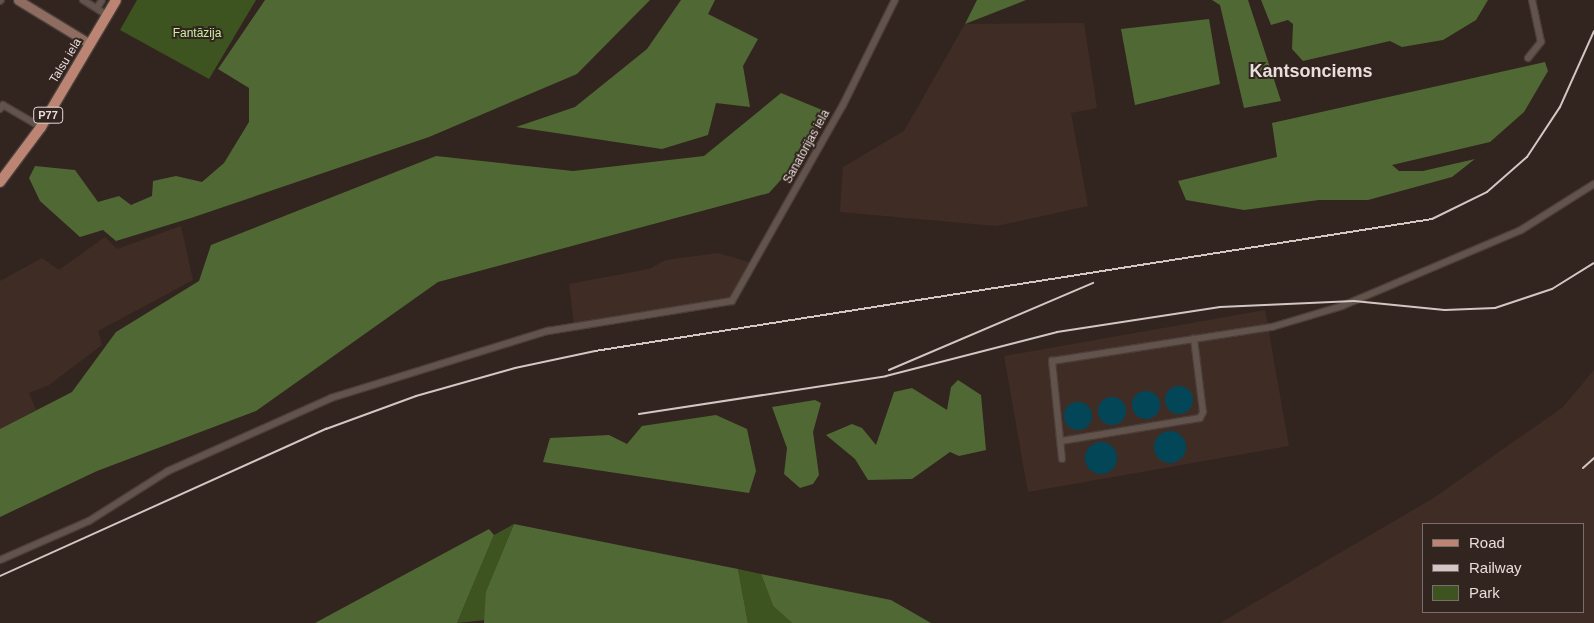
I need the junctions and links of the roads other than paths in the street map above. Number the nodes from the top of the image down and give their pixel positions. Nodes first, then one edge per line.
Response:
1 (18, 0) edge
2 (83, 0) edge
3 (102, 0) edge
4 (116, 0) edge
5 (895, 0) edge
6 (1532, 0) edge
7 (97, 8) junction
8 (107, 15) junction
9 (90, 44) junction
10 (1528, 58) dead end
11 (1, 106) edge
12 (41, 127) junction
13 (0, 182) edge
14 (1594, 184) edge
15 (1194, 339) junction
16 (1061, 441) junction
17 (1062, 459) dead end
18 (0, 560) edge

1 - 9 street
2 - 7 street
3 - 7 street
4 - 8 main road, Talsu iela / P77
5 - 18 street, Sanatorijas iela
6 - 10 street
7 - 8 street
8 - 9 main road, Talsu iela / P77
9 - 12 main road, Talsu iela / P77
11 - 12 street
12 - 13 main road, Talsu iela / P77
14 - 15 street
15 - 16 street
15 - 16 street
16 - 17 street

